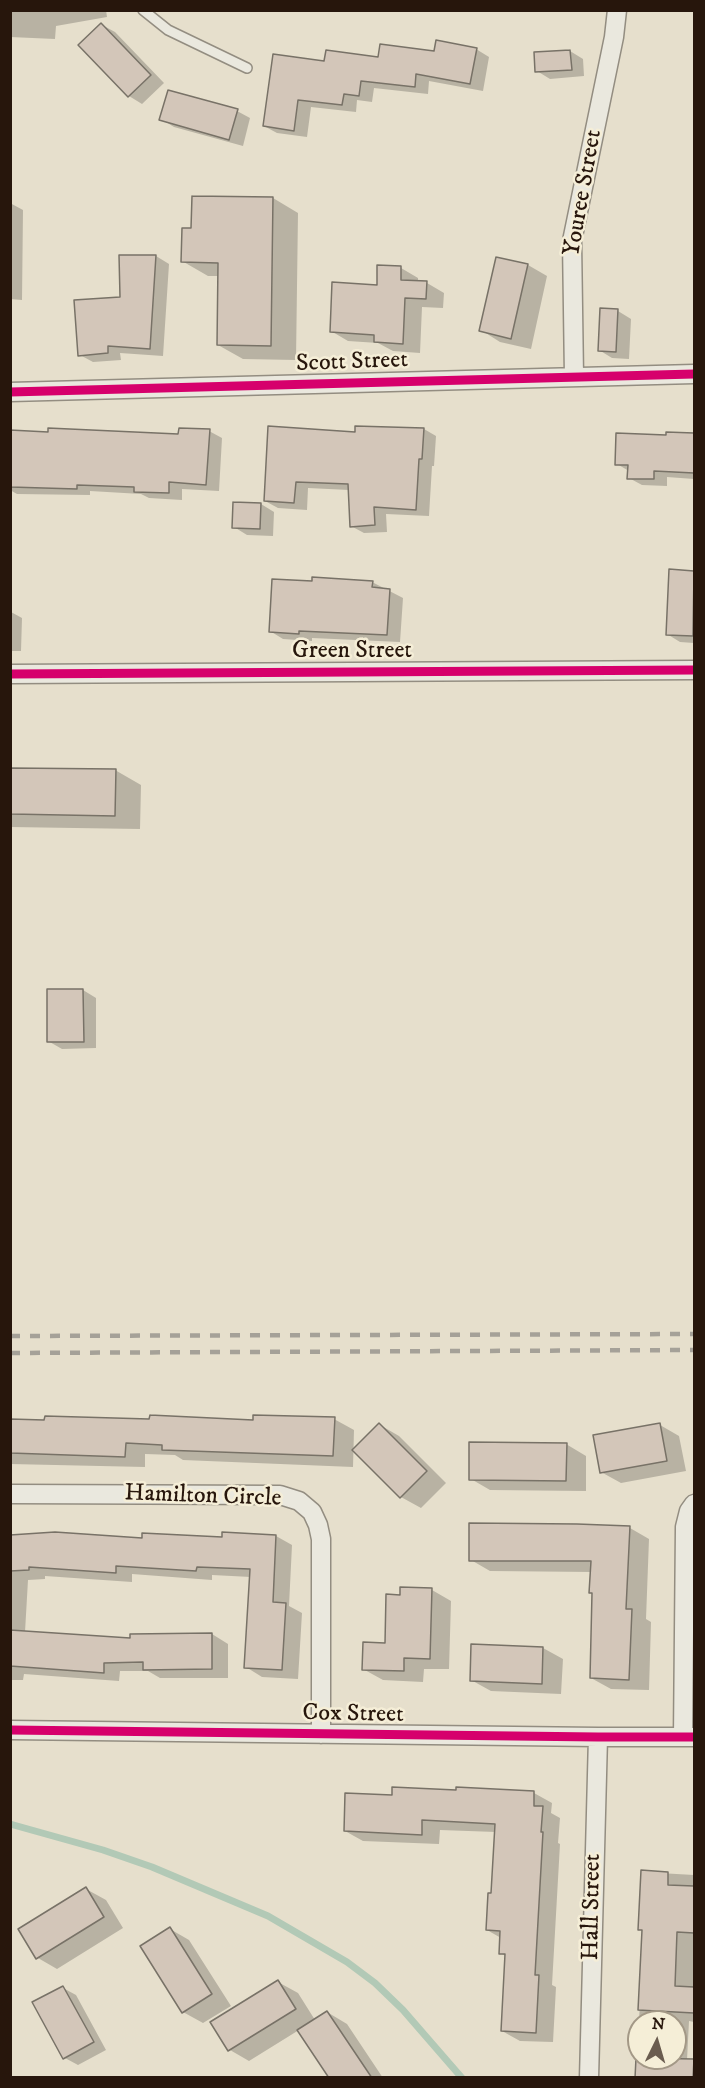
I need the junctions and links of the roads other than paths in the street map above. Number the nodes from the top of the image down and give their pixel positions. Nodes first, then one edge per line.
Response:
1 (142, 10) edge
2 (617, 10) edge
3 (247, 68) dead end
4 (694, 374) edge
5 (574, 377) junction
6 (10, 392) edge
7 (694, 670) edge
8 (10, 674) edge
9 (10, 1494) edge
10 (694, 1504) edge
11 (10, 1730) edge
12 (321, 1734) junction
13 (598, 1737) junction
14 (689, 1737) edge
15 (589, 2078) edge

1 - 3 lane
2 - 5 street, Youree Street
4 - 5 street, Scott Street
5 - 6 street, Scott Street
7 - 8 street, Green Street
9 - 12 street, Hamilton Circle
10 - 14 street
11 - 12 street, Cox Street
12 - 13 street, Cox Street
13 - 14 street, Cox Street
13 - 15 street, Hall Street

